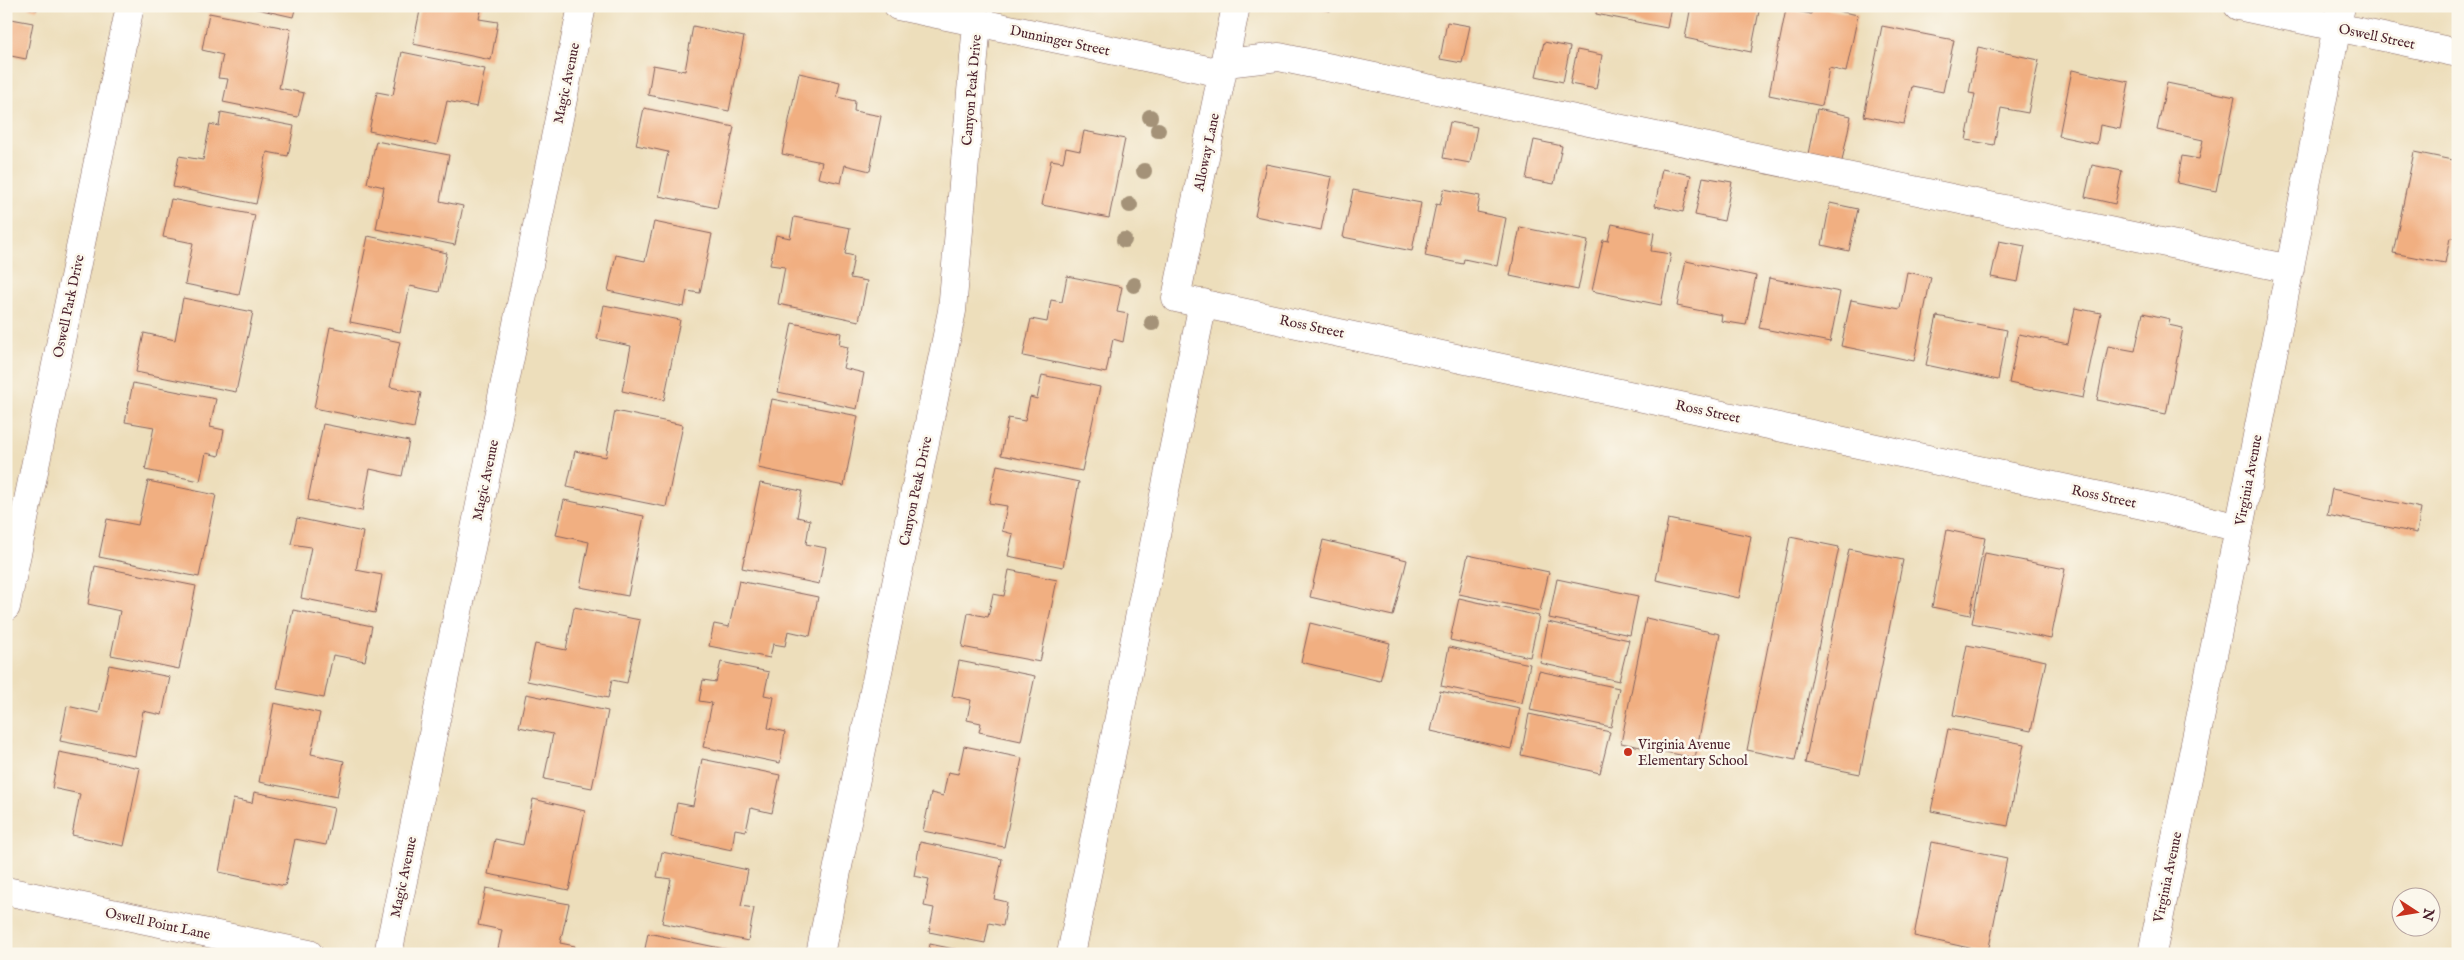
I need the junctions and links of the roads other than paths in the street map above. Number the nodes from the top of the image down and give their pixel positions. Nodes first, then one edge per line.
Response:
1 (130, 6) edge
2 (582, 6) edge
3 (898, 6) edge
4 (1236, 6) edge
5 (2238, 6) edge
6 (2339, 17) edge
7 (977, 23) junction
8 (2458, 53) edge
9 (1224, 68) junction
10 (2290, 269) junction
11 (1176, 298) joint
12 (1203, 303) junction
13 (2239, 528) junction
14 (6, 607) edge
15 (6, 892) edge
16 (309, 954) edge
17 (388, 954) edge
18 (820, 954) edge
19 (1071, 954) edge
20 (2152, 954) edge

1 - 14 street, Oswell Park Drive
2 - 17 street, Magic Avenue
3 - 7 street, Dunninger Street
4 - 9 street, Alloway Lane
5 - 6 street, Oswell Street
6 - 8 street, Oswell Street
6 - 10 street, Virginia Avenue
7 - 9 street, Dunninger Street
7 - 18 street, Canyon Peak Drive
9 - 10 street, Dunninger Street
9 - 11 street, Alloway Lane
10 - 13 street, Virginia Avenue
11 - 12 street, Ross Street
12 - 13 street, Ross Street
12 - 19 street
13 - 20 street, Virginia Avenue
15 - 16 street, Oswell Point Lane

